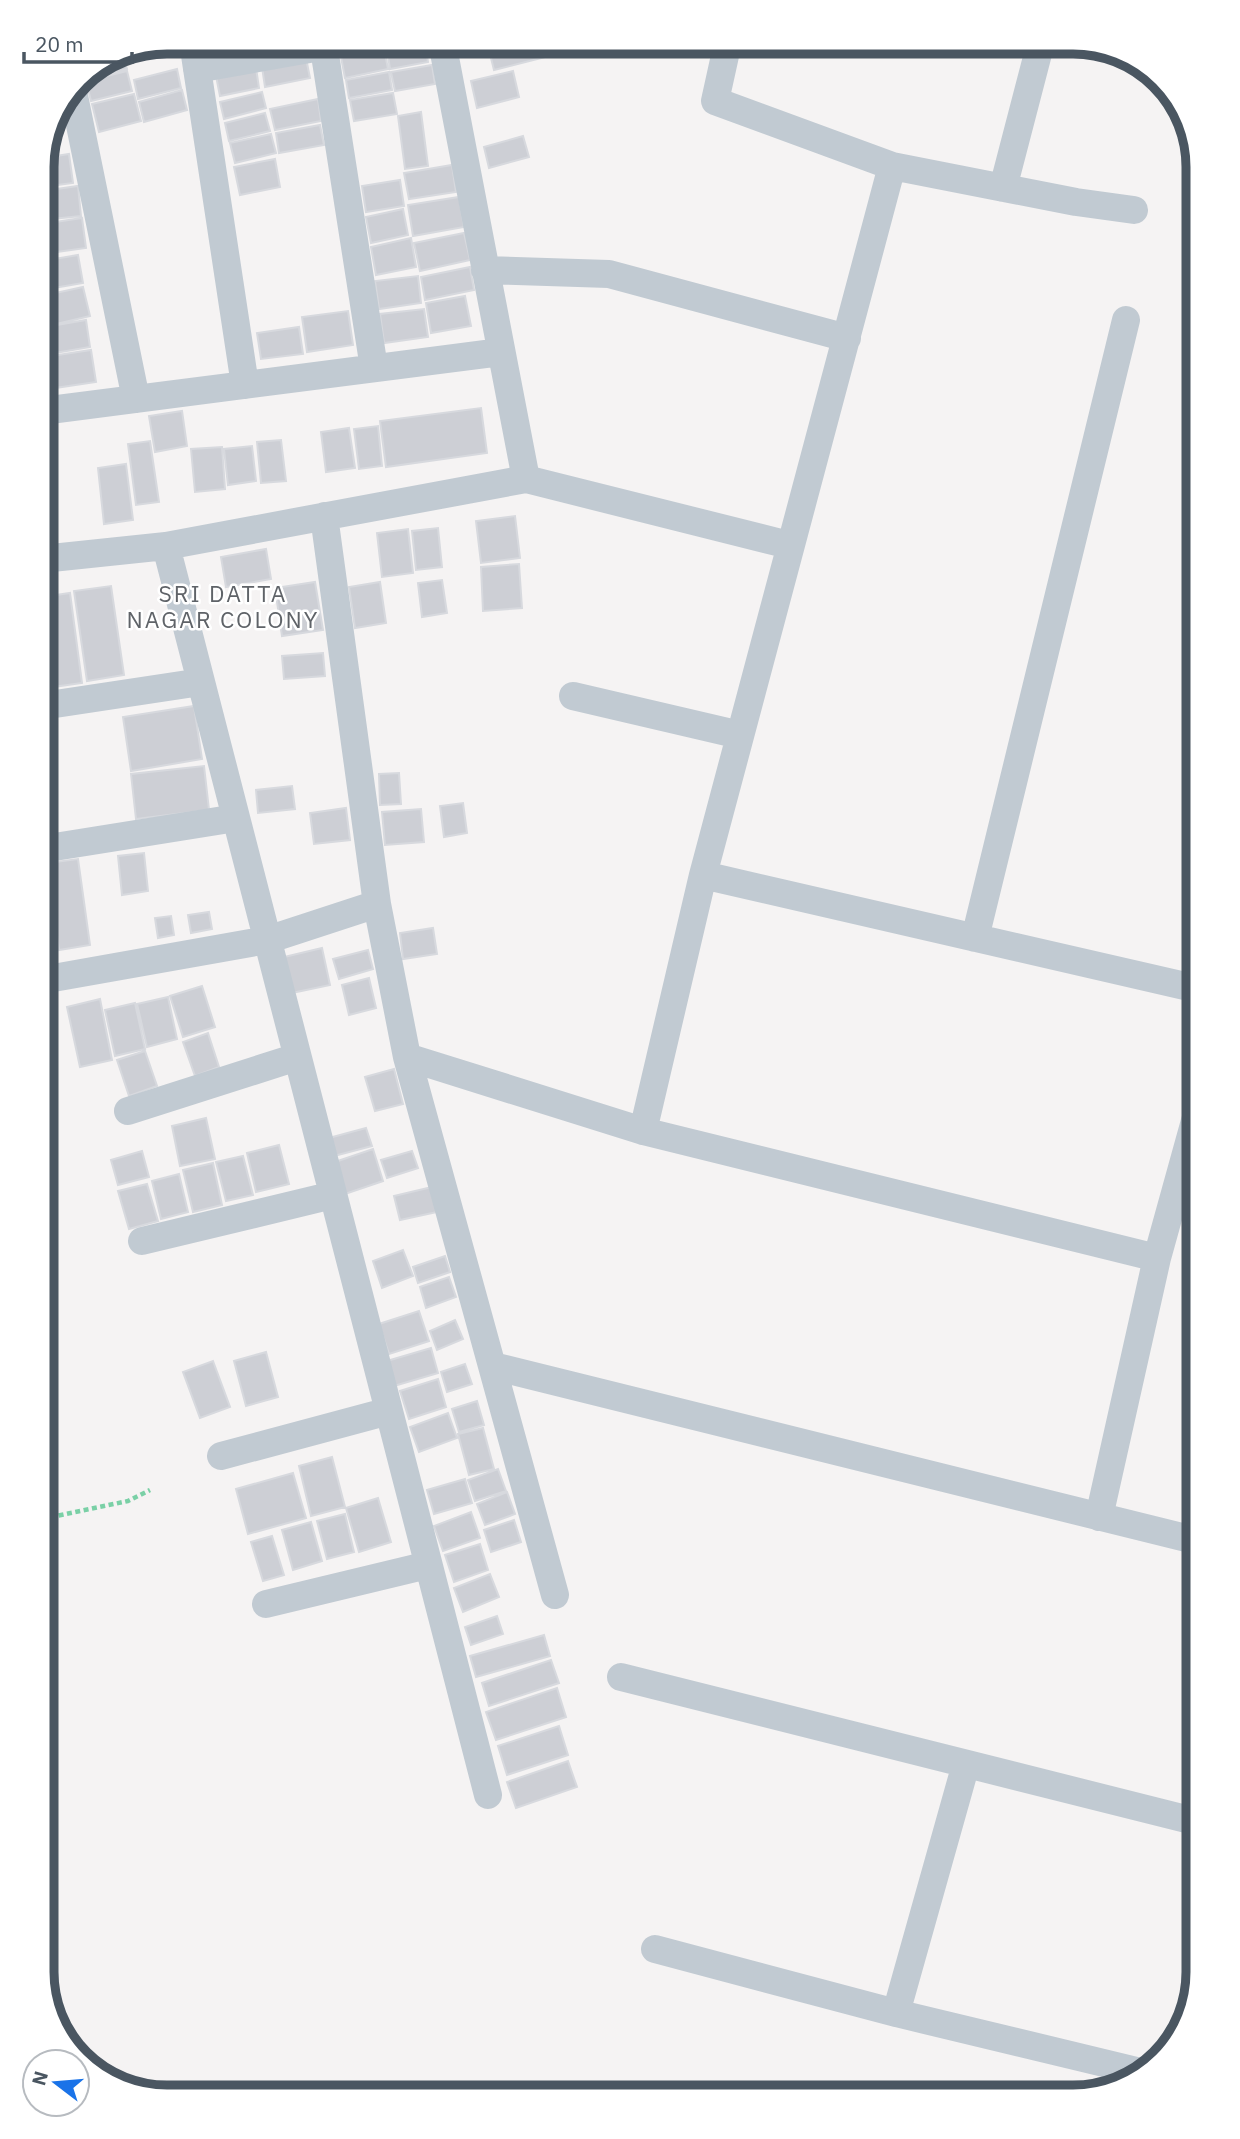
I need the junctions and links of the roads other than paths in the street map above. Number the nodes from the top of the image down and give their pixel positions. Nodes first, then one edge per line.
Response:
1 (333, 54) edge
2 (444, 54) edge
3 (725, 54) edge
4 (1038, 54) edge
5 (195, 55) edge
6 (75, 103) edge
7 (891, 166) junction
8 (1003, 188) junction
9 (1134, 210) dead end
10 (485, 270) junction
11 (1126, 320) dead end
12 (847, 338) junction
13 (501, 352) junction
14 (374, 368) junction
15 (245, 385) junction
16 (136, 399) junction
17 (54, 409) edge
18 (526, 479) junction
19 (324, 516) junction
20 (789, 545) junction
21 (166, 546) junction
22 (54, 558) edge
23 (201, 682) junction
24 (573, 696) dead end
25 (54, 704) edge
26 (740, 735) junction
27 (236, 818) junction
28 (54, 847) edge
29 (703, 875) junction
30 (377, 904) junction
31 (975, 938) junction
32 (267, 940) junction
33 (54, 978) edge
34 (1186, 986) edge
35 (297, 1057) junction
36 (407, 1057) junction
37 (128, 1111) dead end
38 (643, 1131) junction
39 (1186, 1153) edge
40 (333, 1195) junction
41 (142, 1241) dead end
42 (1157, 1258) junction
43 (493, 1366) junction
44 (389, 1411) junction
45 (221, 1456) dead end
46 (1099, 1517) junction
47 (1186, 1538) edge
48 (428, 1565) junction
49 (555, 1595) dead end
50 (265, 1604) dead end
51 (621, 1677) dead end
52 (966, 1764) junction
53 (488, 1795) dead end
54 (1186, 1819) edge
55 (655, 1949) dead end
56 (896, 2013) junction
57 (1129, 2069) edge

1 - 14 street
2 - 10 street
3 - 7 street
4 - 8 street
5 - 15 street
6 - 16 street
7 - 8 street
7 - 12 street
8 - 9 street
10 - 12 street
10 - 13 street
11 - 31 street
12 - 20 street
13 - 14 street
13 - 18 street
14 - 15 street
15 - 16 street
16 - 17 street
18 - 19 street
18 - 20 street
19 - 21 street
19 - 30 street
20 - 26 street
21 - 22 street
21 - 23 street
23 - 25 street
23 - 27 street
24 - 26 street
26 - 29 street
27 - 28 street
27 - 32 street
29 - 31 street
29 - 38 street
30 - 32 street
30 - 36 street
31 - 34 street
32 - 33 street
32 - 35 street
35 - 37 street
35 - 40 street
36 - 38 street
36 - 43 street
38 - 42 street
39 - 42 street
40 - 41 street
40 - 44 street
42 - 46 street
43 - 46 street
43 - 49 street
44 - 45 street
44 - 48 street
46 - 47 street
48 - 50 street
48 - 53 street
51 - 52 street
52 - 54 street
52 - 56 street
55 - 56 street
56 - 57 street

